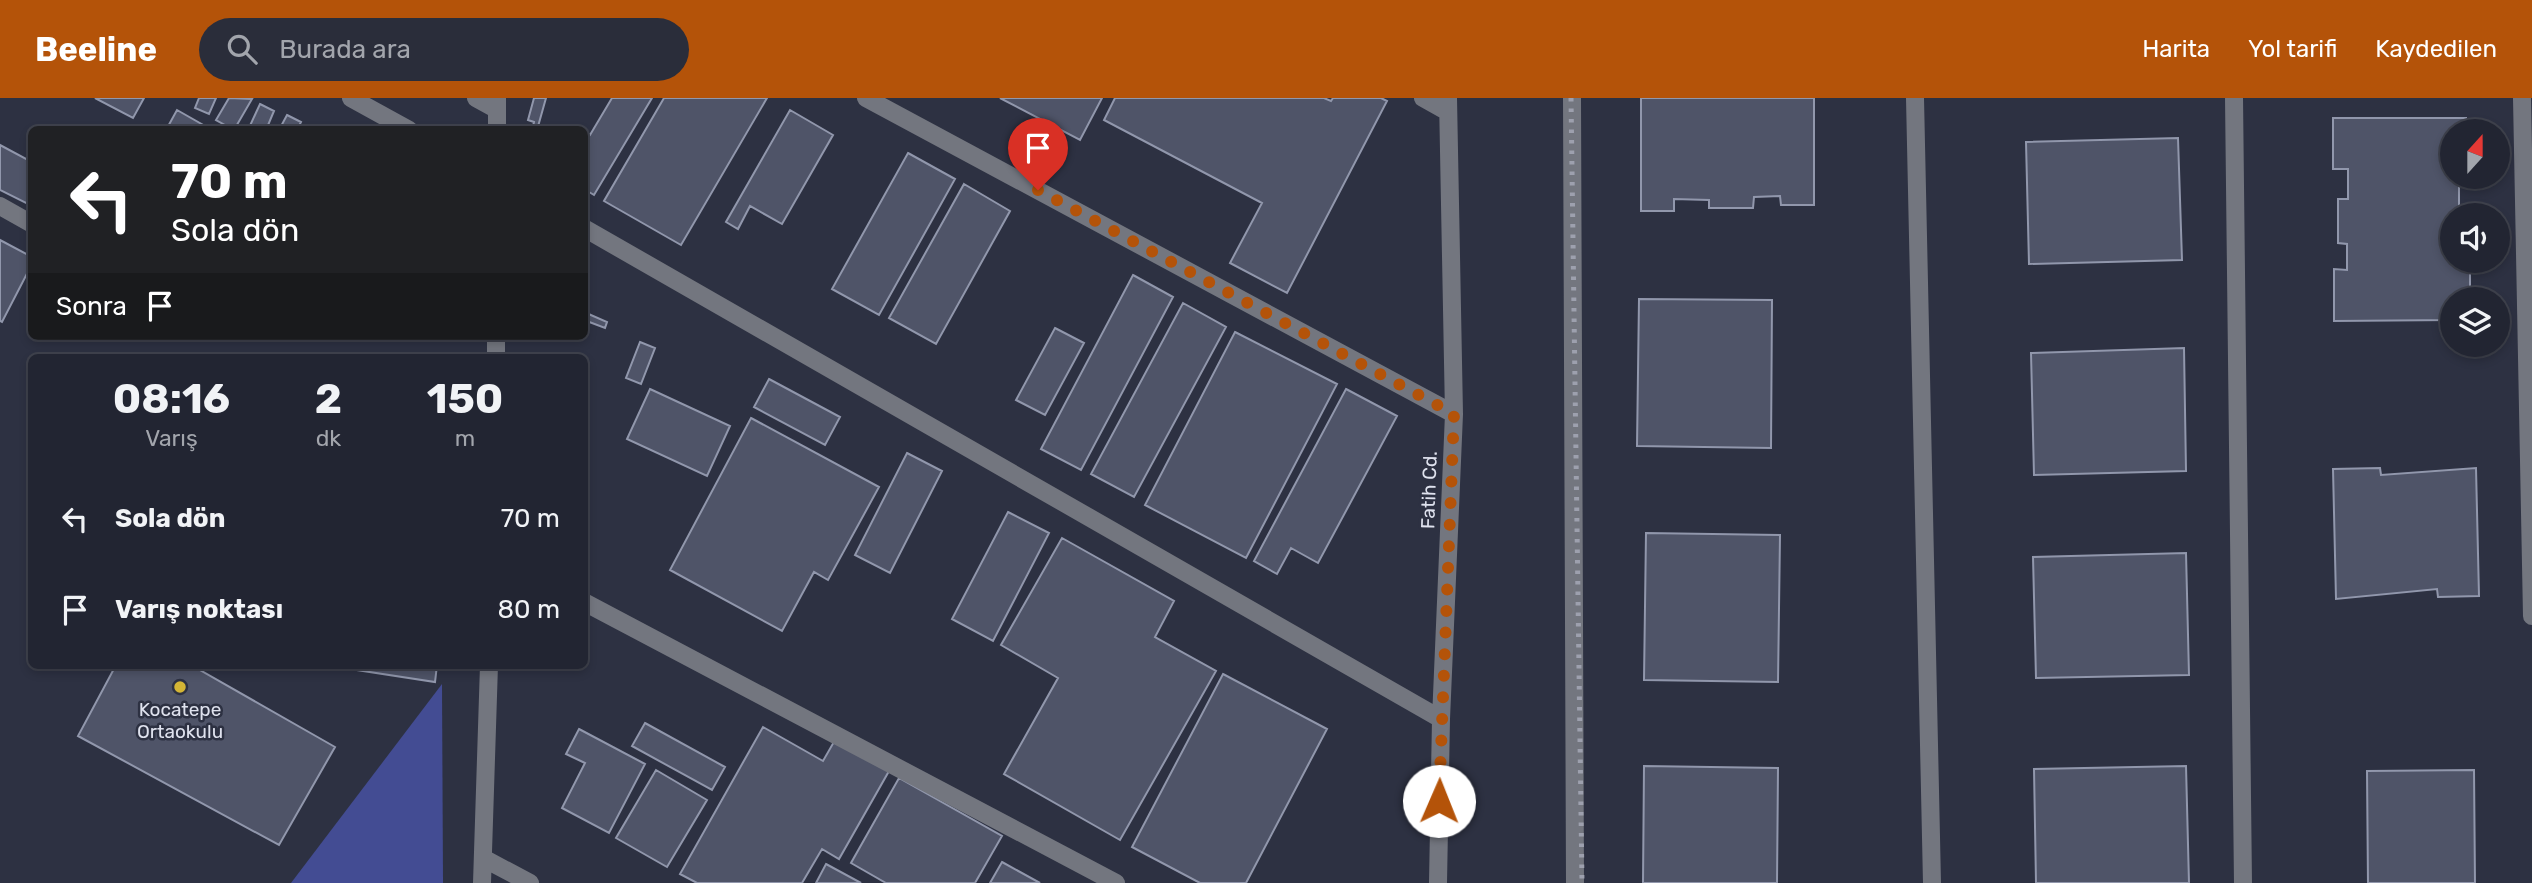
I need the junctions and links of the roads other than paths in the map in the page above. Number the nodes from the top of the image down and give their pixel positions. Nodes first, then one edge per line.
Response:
1 (351, 98) edge
2 (476, 98) edge
3 (866, 98) edge
4 (1423, 98) edge
5 (1572, 98) edge
6 (1915, 98) edge
7 (2235, 98) edge
8 (2522, 98) edge
9 (496, 104) edge
10 (1448, 105) edge
11 (402, 126) edge
12 (497, 126) edge
13 (0, 206) edge
14 (28, 222) edge
15 (588, 230) edge
16 (1454, 414) junction
17 (588, 603) edge
18 (2532, 616) edge
19 (489, 669) edge
20 (1441, 719) junction
21 (482, 858) junction
22 (482, 883) edge
23 (530, 883) edge
24 (1116, 883) edge
25 (1438, 883) edge
26 (1576, 883) edge
27 (1932, 883) edge
28 (2243, 883) edge

1 - 11 street
2 - 9 street
3 - 16 street
4 - 10 street
5 - 26 street
6 - 27 street
7 - 28 street
8 - 18 street
9 - 12 street
10 - 16 street, Fatih Cd.
13 - 14 street
15 - 20 street
16 - 20 street, Fatih Cd.
17 - 24 street
19 - 21 street
20 - 25 street, Fatih Cd.
21 - 22 street
21 - 23 street

